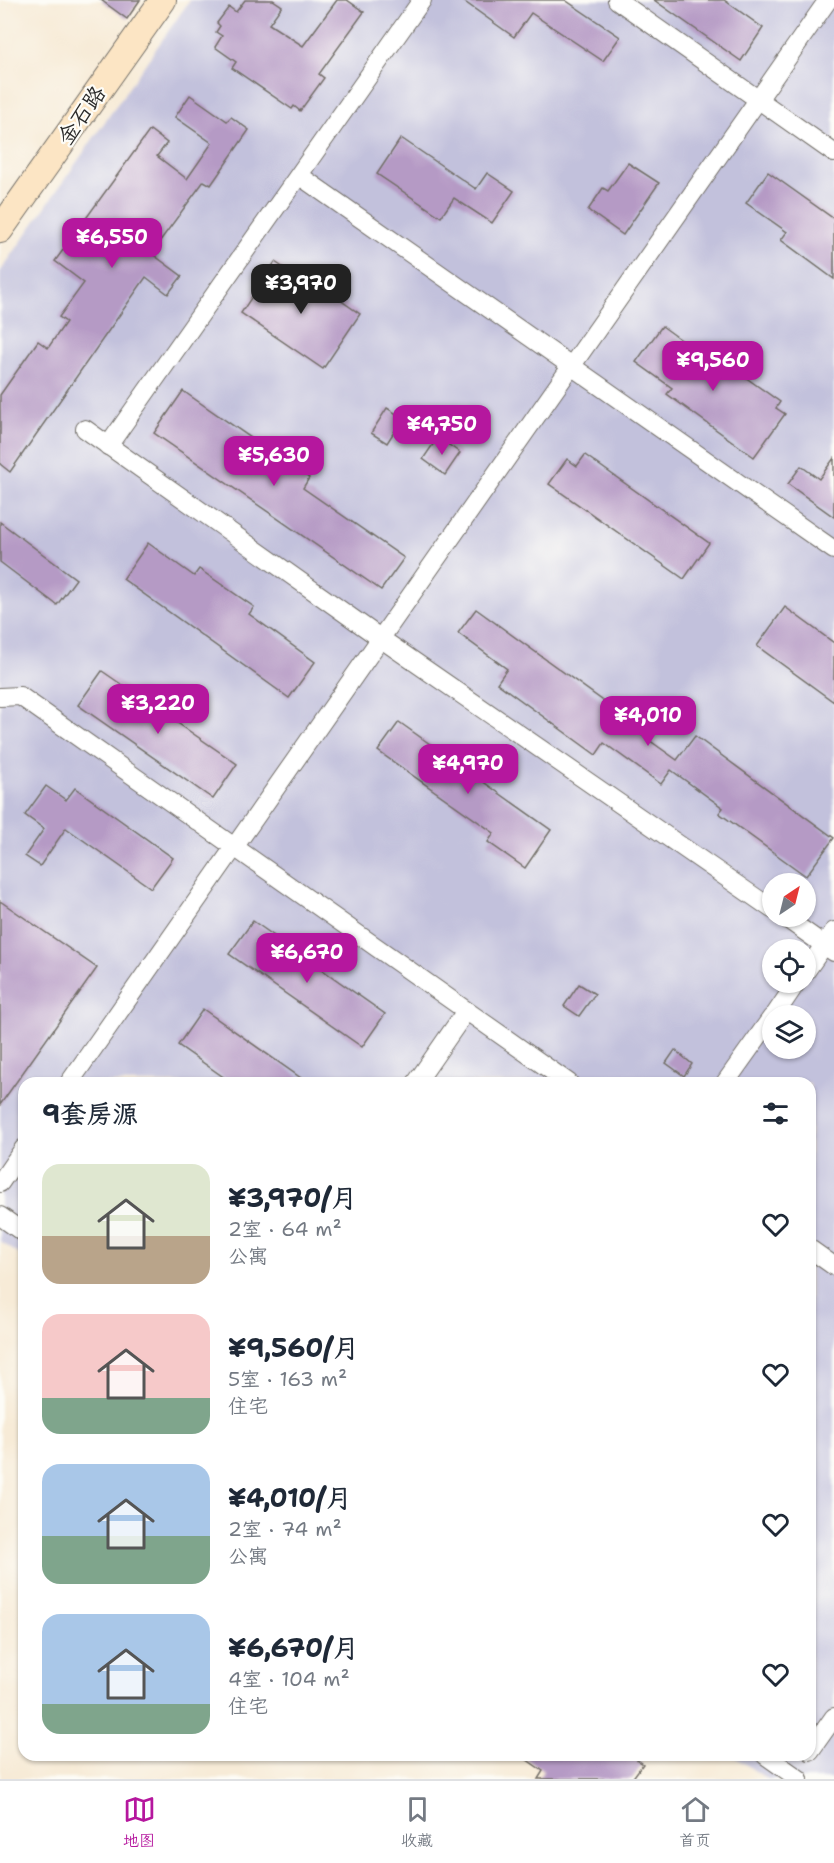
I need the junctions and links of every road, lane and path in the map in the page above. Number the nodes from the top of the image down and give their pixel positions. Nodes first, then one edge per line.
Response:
1 (163, 0) edge
2 (422, 0) edge
3 (617, 0) edge
4 (828, 0) edge
5 (758, 100) junction
6 (834, 153) edge
7 (300, 176) junction
8 (0, 230) edge
9 (571, 366) junction
10 (85, 429) dead end
11 (108, 446) junction
12 (834, 550) edge
13 (380, 638) junction
14 (0, 697) edge
15 (233, 847) junction
16 (762, 902) edge
17 (803, 927) edge
18 (831, 943) edge
19 (816, 960) edge
20 (466, 1011) junction
21 (762, 1031) edge
22 (73, 1077) edge
23 (420, 1077) edge
24 (560, 1077) edge
25 (729, 1077) edge
26 (18, 1157) edge
27 (0, 1183) edge
28 (0, 1216) edge
29 (18, 1229) edge
30 (816, 1254) edge
31 (834, 1266) edge
32 (834, 1716) edge
33 (816, 1742) edge
34 (773, 1761) edge
35 (804, 1761) edge
36 (796, 1777) edge

1 - 8 street, 金石路
2 - 7 street
3 - 5 street
4 - 5 street
5 - 6 street
5 - 9 street
7 - 9 street
7 - 11 street
9 - 12 street
9 - 13 street
10 - 11 street
11 - 13 street
13 - 15 street
13 - 16 street
14 - 15 street
15 - 20 street
15 - 22 street
17 - 18 street
18 - 19 street
20 - 23 street
20 - 24 street
21 - 25 street
26 - 27 street
28 - 29 street
30 - 31 street
32 - 33 street
34 - 36 street
35 - 36 street

